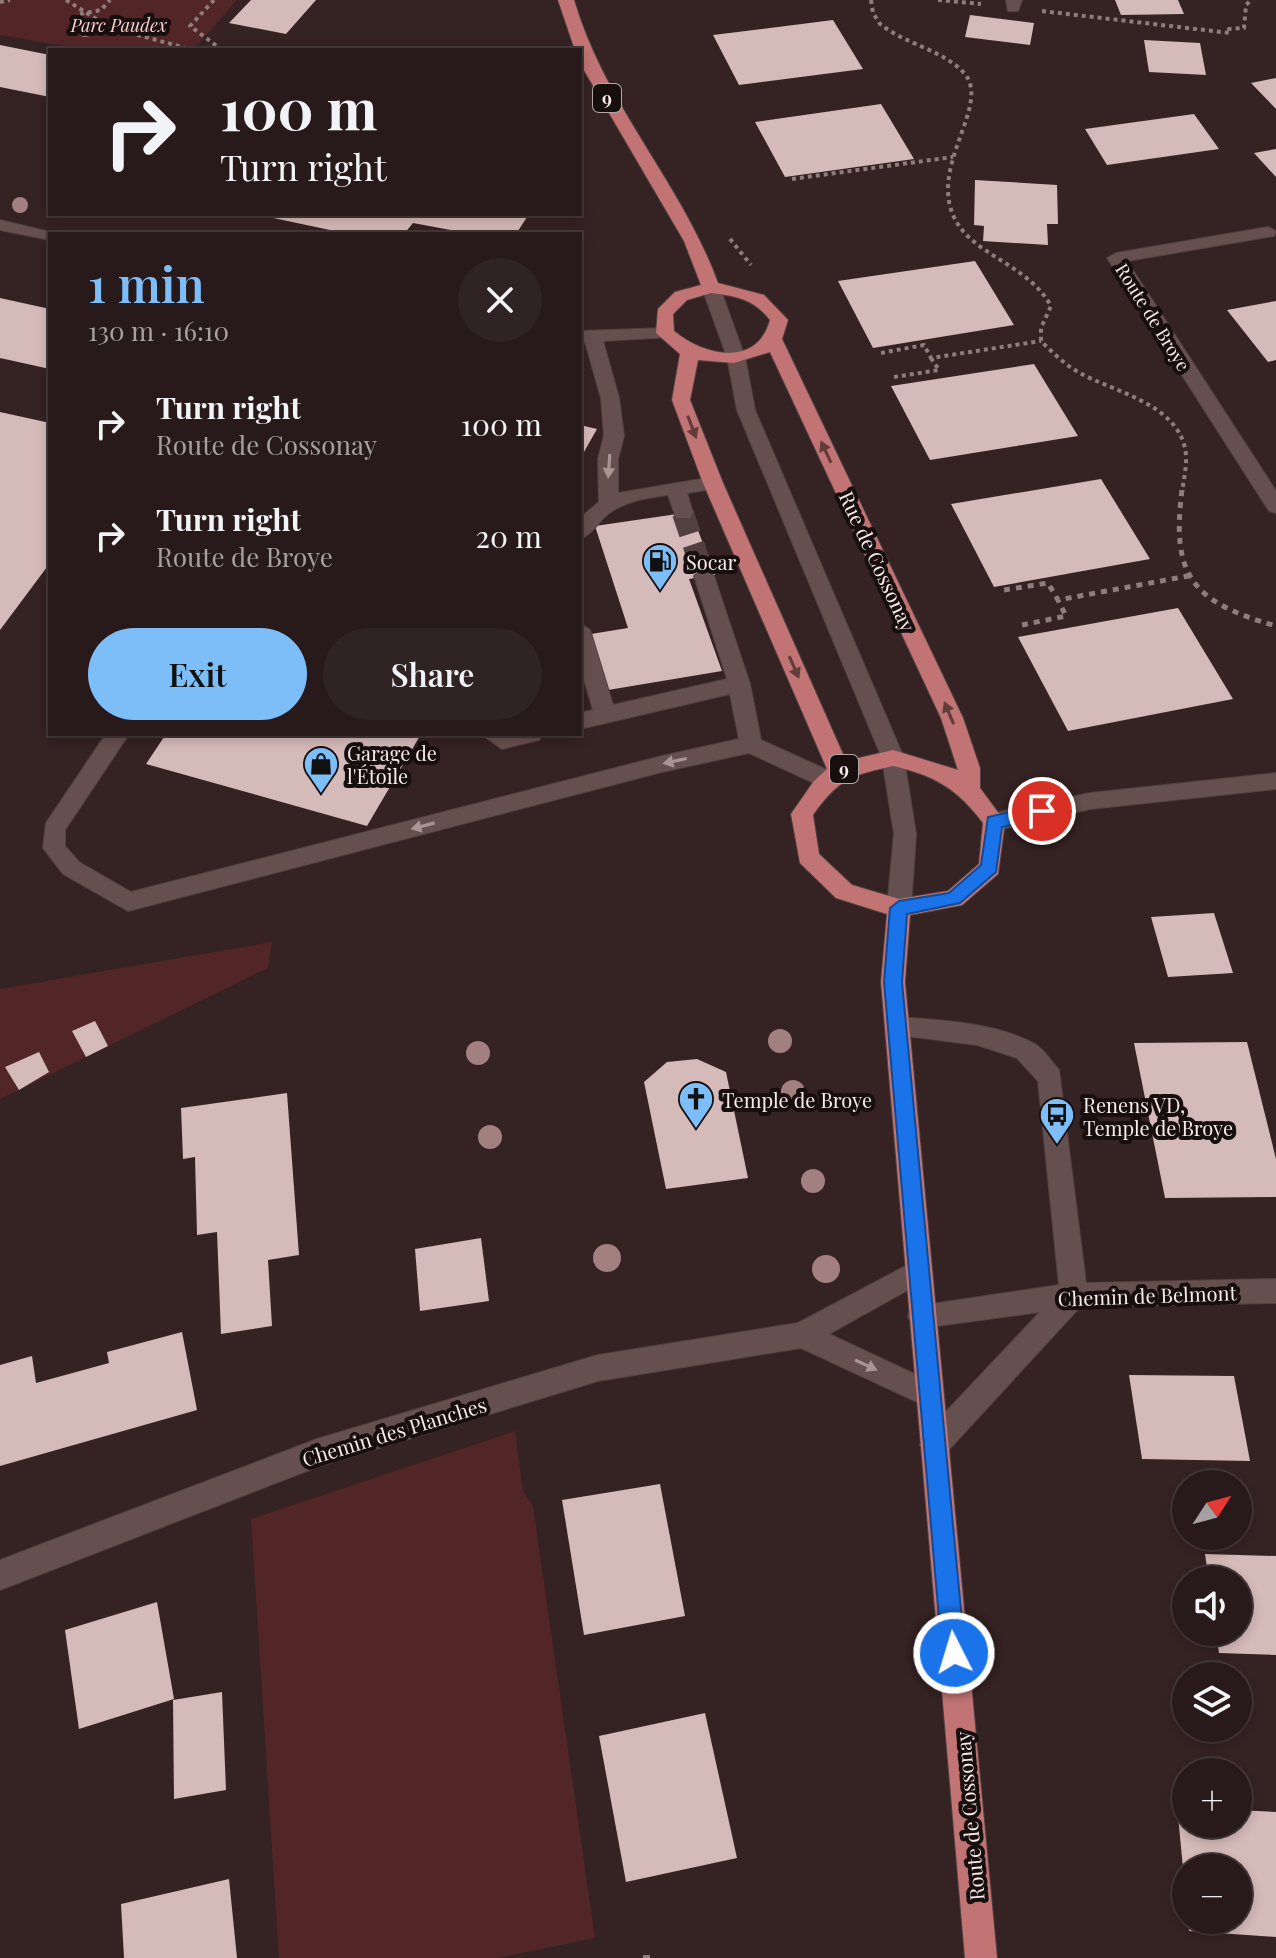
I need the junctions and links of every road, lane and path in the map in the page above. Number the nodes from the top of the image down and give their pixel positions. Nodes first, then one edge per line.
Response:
1 (10, 0) edge
2 (66, 0) edge
3 (110, 0) edge
4 (214, 0) edge
5 (566, 0) edge
6 (871, 0) edge
7 (938, 0) edge
8 (1251, 0) edge
9 (0, 2) edge
10 (1014, 4) edge
11 (80, 14) junction
12 (186, 48) edge
13 (219, 48) edge
14 (953, 157) junction
15 (792, 179) dead end
16 (0, 225) edge
17 (1268, 232) dead end
18 (48, 235) edge
19 (711, 288) junction
20 (665, 333) junction
21 (586, 336) edge
22 (773, 340) junction
23 (1041, 341) junction
24 (690, 352) junction
25 (881, 353) dead end
26 (736, 357) junction
27 (931, 358) junction
28 (894, 377) dead end
29 (713, 483) junction
30 (676, 489) junction
31 (608, 501) junction
32 (1276, 506) edge
33 (683, 513) tunnel mouth
34 (582, 528) edge
35 (704, 576) tunnel mouth
36 (1188, 576) junction
37 (1004, 590) dead end
38 (1058, 600) junction
39 (1022, 625) dead end
40 (1276, 626) edge
41 (582, 637) edge
42 (739, 684) junction
43 (605, 715) junction
44 (582, 721) edge
45 (117, 736) edge
46 (495, 736) edge
47 (523, 736) edge
48 (751, 745) junction
49 (893, 758) junction
50 (832, 774) junction
51 (1276, 781) edge
52 (970, 787) junction
53 (994, 822) junction
54 (899, 908) junction
55 (899, 1027) junction
56 (917, 1272) junction
57 (1276, 1291) edge
58 (1074, 1295) junction
59 (922, 1316) junction
60 (802, 1335) junction
61 (930, 1395) junction
62 (934, 1445) junction
63 (0, 1575) edge
64 (643, 1958) edge
65 (655, 1958) edge
66 (981, 1958) edge

1 - 9 path
2 - 11 path
3 - 11 path
4 - 13 path
5 - 19 main road, 9
6 - 14 path
7 - 10 path
8 - 10 path
11 - 12 path
14 - 15 path
14 - 23 path
16 - 18 street
17 - 32 street, Route de Broye
19 - 20 main road
19 - 22 main road, Rue de Cossonay / 9
19 - 26 street
20 - 21 street
20 - 24 main road
21 -> 31 street
22 - 26 main road
52 -> 22 main road, Rue de Cossonay / 9
23 - 27 path
23 - 36 path
24 - 26 main road
24 -> 29 main road, 9
25 - 27 path
26 - 49 street
27 - 28 path
29 - 30 street
29 -> 50 main road, 9
30 - 31 street
30 - 33 street
31 - 34 street
35 - 42 street
36 - 38 path
36 - 40 path
37 - 38 path
38 - 39 path
41 - 43 street
42 - 43 street
42 - 48 street
43 - 44 street
48 -> 45 street
46 - 47 street
48 - 50 street
49 - 50 main road, 9
49 - 52 main road, 9
49 - 54 street
50 - 54 main road, 9
51 - 53 street
52 - 53 main road, 9
53 - 54 main road, 9
54 - 55 main road, Route de Cossonay
55 - 56 main road, Route de Cossonay
55 - 58 street
56 - 59 main road, Route de Cossonay
56 - 60 street, Chemin des Planches
57 - 58 street, Chemin de Belmont
58 - 59 street, Chemin de Belmont
58 - 62 street
59 - 61 main road, Route de Cossonay
60 -> 61 street
60 - 63 street, Chemin des Planches
61 - 62 main road, Route de Cossonay
62 - 66 main road, Route de Cossonay
64 - 65 path

